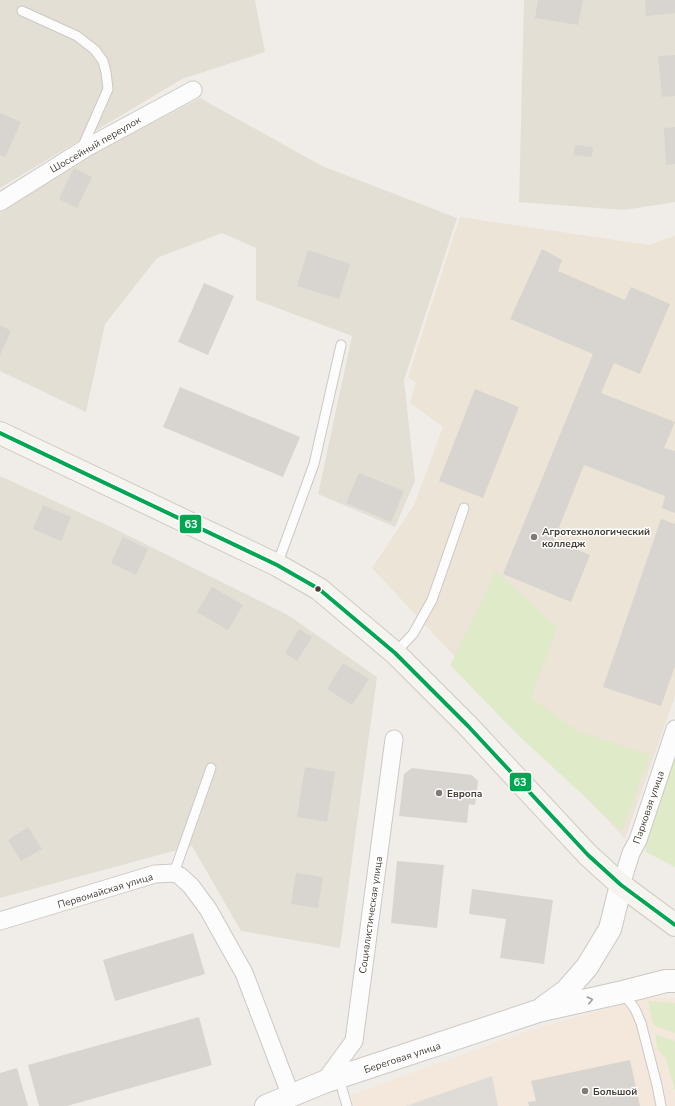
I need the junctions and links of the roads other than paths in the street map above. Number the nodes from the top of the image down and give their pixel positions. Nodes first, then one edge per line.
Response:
1 (22, 11) dead end
2 (193, 90) dead end
3 (80, 152) junction
4 (0, 202) edge
5 (341, 345) dead end
6 (0, 433) edge
7 (464, 508) dead end
8 (277, 565) junction
9 (395, 653) junction
10 (675, 729) edge
11 (394, 739) dead end
12 (211, 768) dead end
13 (174, 873) junction
14 (621, 885) junction
15 (0, 921) edge
16 (675, 925) edge
17 (675, 981) edge
18 (623, 992) junction
19 (538, 1011) junction
20 (331, 1080) junction
21 (291, 1096) junction
22 (266, 1106) edge
23 (347, 1106) edge
24 (662, 1106) edge

1 - 3 lane
2 - 3 street, Шоссейный переулок
3 - 4 street, Шоссейный переулок
5 - 8 lane
6 - 8 main road
7 - 9 lane
8 - 9 main road
9 - 14 main road
10 - 14 street, Парковая улица
11 - 20 street, Социалистическая улица
12 - 13 lane
13 - 15 street, Первомайская улица
13 - 21 street
14 - 16 main road
14 - 19 street, Береговая улица
17 - 18 street, Береговая улица
19 -> 18 street, Береговая улица
18 - 24 lane
19 - 20 street, Береговая улица
20 - 21 street, Береговая улица
20 - 23 lane
21 - 22 street, Береговая улица

